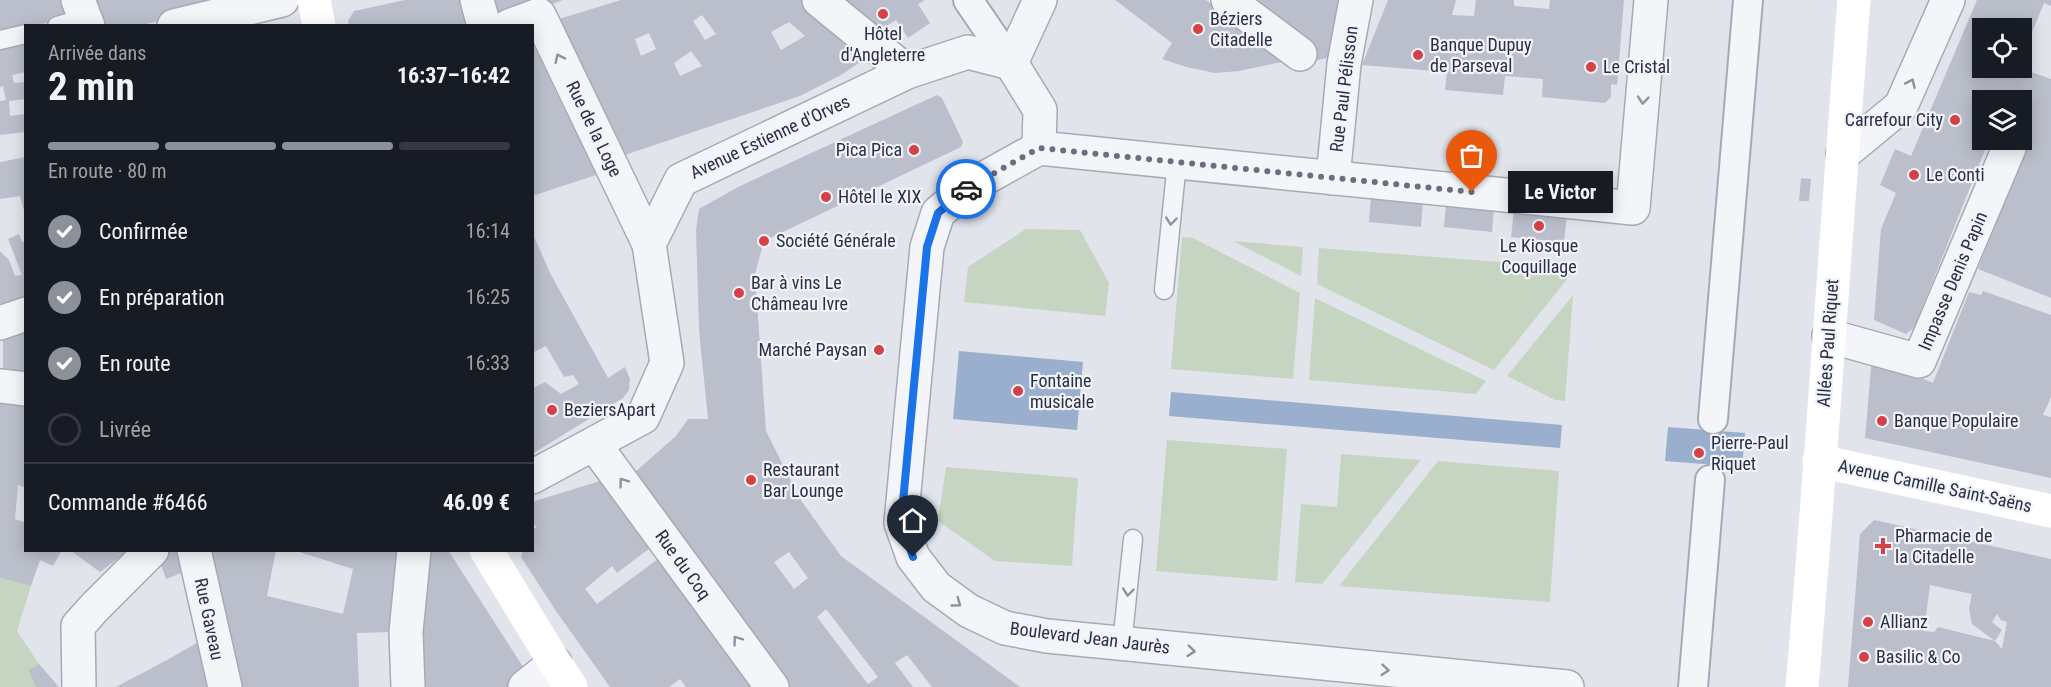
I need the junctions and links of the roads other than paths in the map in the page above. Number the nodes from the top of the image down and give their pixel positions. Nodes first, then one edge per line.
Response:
1 (282, 0) edge
2 (314, 0) edge
3 (477, 0) edge
4 (819, 0) edge
5 (968, 0) edge
6 (1040, 0) edge
7 (1228, 0) edge
8 (1356, 0) edge
9 (1651, 0) edge
10 (1748, 0) edge
11 (1854, 0) edge
12 (1948, 0) edge
13 (182, 24) edge
14 (319, 24) edge
15 (483, 24) edge
16 (24, 34) edge
17 (534, 38) edge
18 (0, 40) edge
19 (1300, 54) dead end
20 (1011, 63) junction
21 (906, 72) junction
22 (1039, 148) junction
23 (2008, 150) edge
24 (1843, 154) junction
25 (1177, 162) junction
26 (1333, 178) junction
27 (649, 243) junction
28 (1164, 290) dead end
29 (24, 315) edge
30 (0, 323) edge
31 (1829, 336) junction
32 (1713, 419) dead end
33 (594, 444) junction
34 (1820, 461) junction
35 (534, 476) edge
36 (1710, 480) dead end
37 (2051, 511) edge
38 (1133, 540) dead end
39 (150, 552) edge
40 (194, 552) edge
41 (414, 552) edge
42 (487, 552) edge
43 (1122, 644) junction
44 (563, 675) edge
45 (1437, 681) edge
46 (79, 687) edge
47 (225, 687) edge
48 (408, 687) edge
49 (525, 687) edge
50 (772, 687) edge
51 (1567, 687) edge
52 (1693, 687) edge
53 (1802, 687) edge

1 - 13 street
2 - 14 main road
3 - 15 street
4 - 21 street
5 - 20 street
6 - 20 street
7 - 19 street
8 - 26 street, Rue Paul Pélisson
9 -> 26 street
10 - 32 street
11 - 24 main road, Allées Paul Riquet
24 -> 12 street
16 - 18 lane
27 -> 17 street, Rue de la Loge
20 - 21 street, Avenue Estienne d'Orves
20 - 22 street
21 - 27 street, Avenue Estienne d'Orves
22 - 25 street
22 -> 43 street, Boulevard Jean Jaurès
23 - 31 street, Impasse Denis Papin
24 - 31 main road, Allées Paul Riquet
25 - 26 street
25 -> 28 lane
27 - 33 street
29 - 30 street
31 - 34 main road, Allées Paul Riquet
33 - 35 street
50 -> 33 street, Rue du Coq
34 - 37 main road, Avenue Camille Saint-Saëns
34 - 53 main road, Allées Paul Riquet
36 - 52 street
38 -> 43 lane
39 - 46 street
40 - 47 street, Rue Gaveau
41 - 48 street
42 - 44 main road
43 -> 45 street, Boulevard Jean Jaurès
44 - 49 street
45 - 51 street, Boulevard Jean Jaurès

